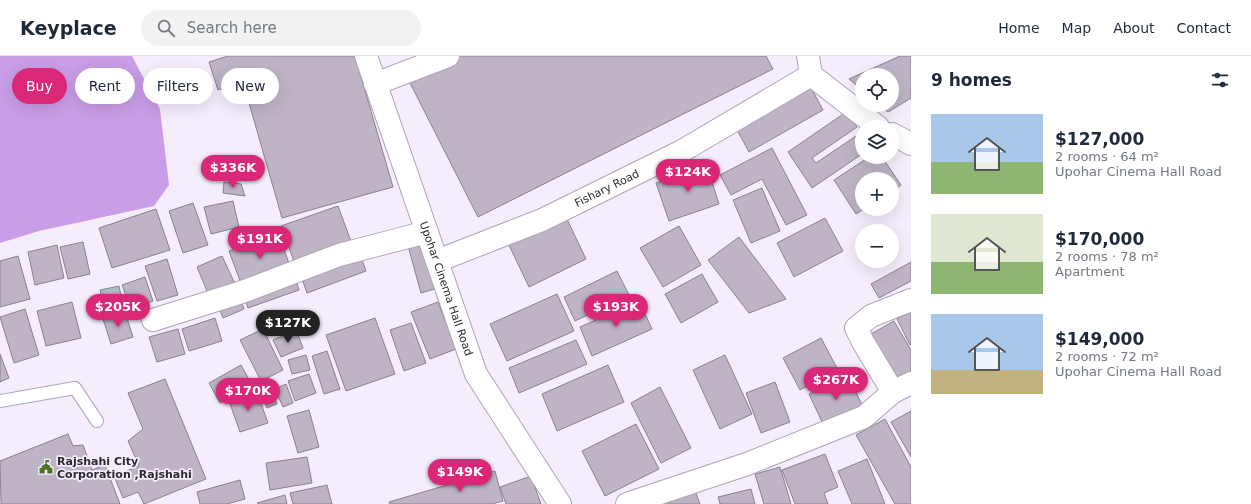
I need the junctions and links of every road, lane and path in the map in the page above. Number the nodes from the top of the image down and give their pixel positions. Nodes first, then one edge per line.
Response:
1 (366, 56) edge
2 (448, 56) edge
3 (809, 65) edge
4 (375, 84) junction
5 (870, 120) edge
6 (899, 138) edge
7 (911, 144) edge
8 (427, 232) junction
9 (437, 261) junction
10 (911, 300) edge
11 (153, 320) dead end
12 (902, 388) edge
13 (0, 401) edge
14 (97, 421) dead end
15 (560, 504) edge
16 (627, 504) edge

1 - 4 street, Upohar Cinema Hall Road
2 - 4 street
3 - 5 street
3 - 9 street, Fishary Road
4 - 8 street, Upohar Cinema Hall Road
6 - 7 street
8 - 9 street, Upohar Cinema Hall Road
8 - 11 street
9 - 15 street, Upohar Cinema Hall Road
10 - 12 street
12 - 16 street
13 - 14 lane

